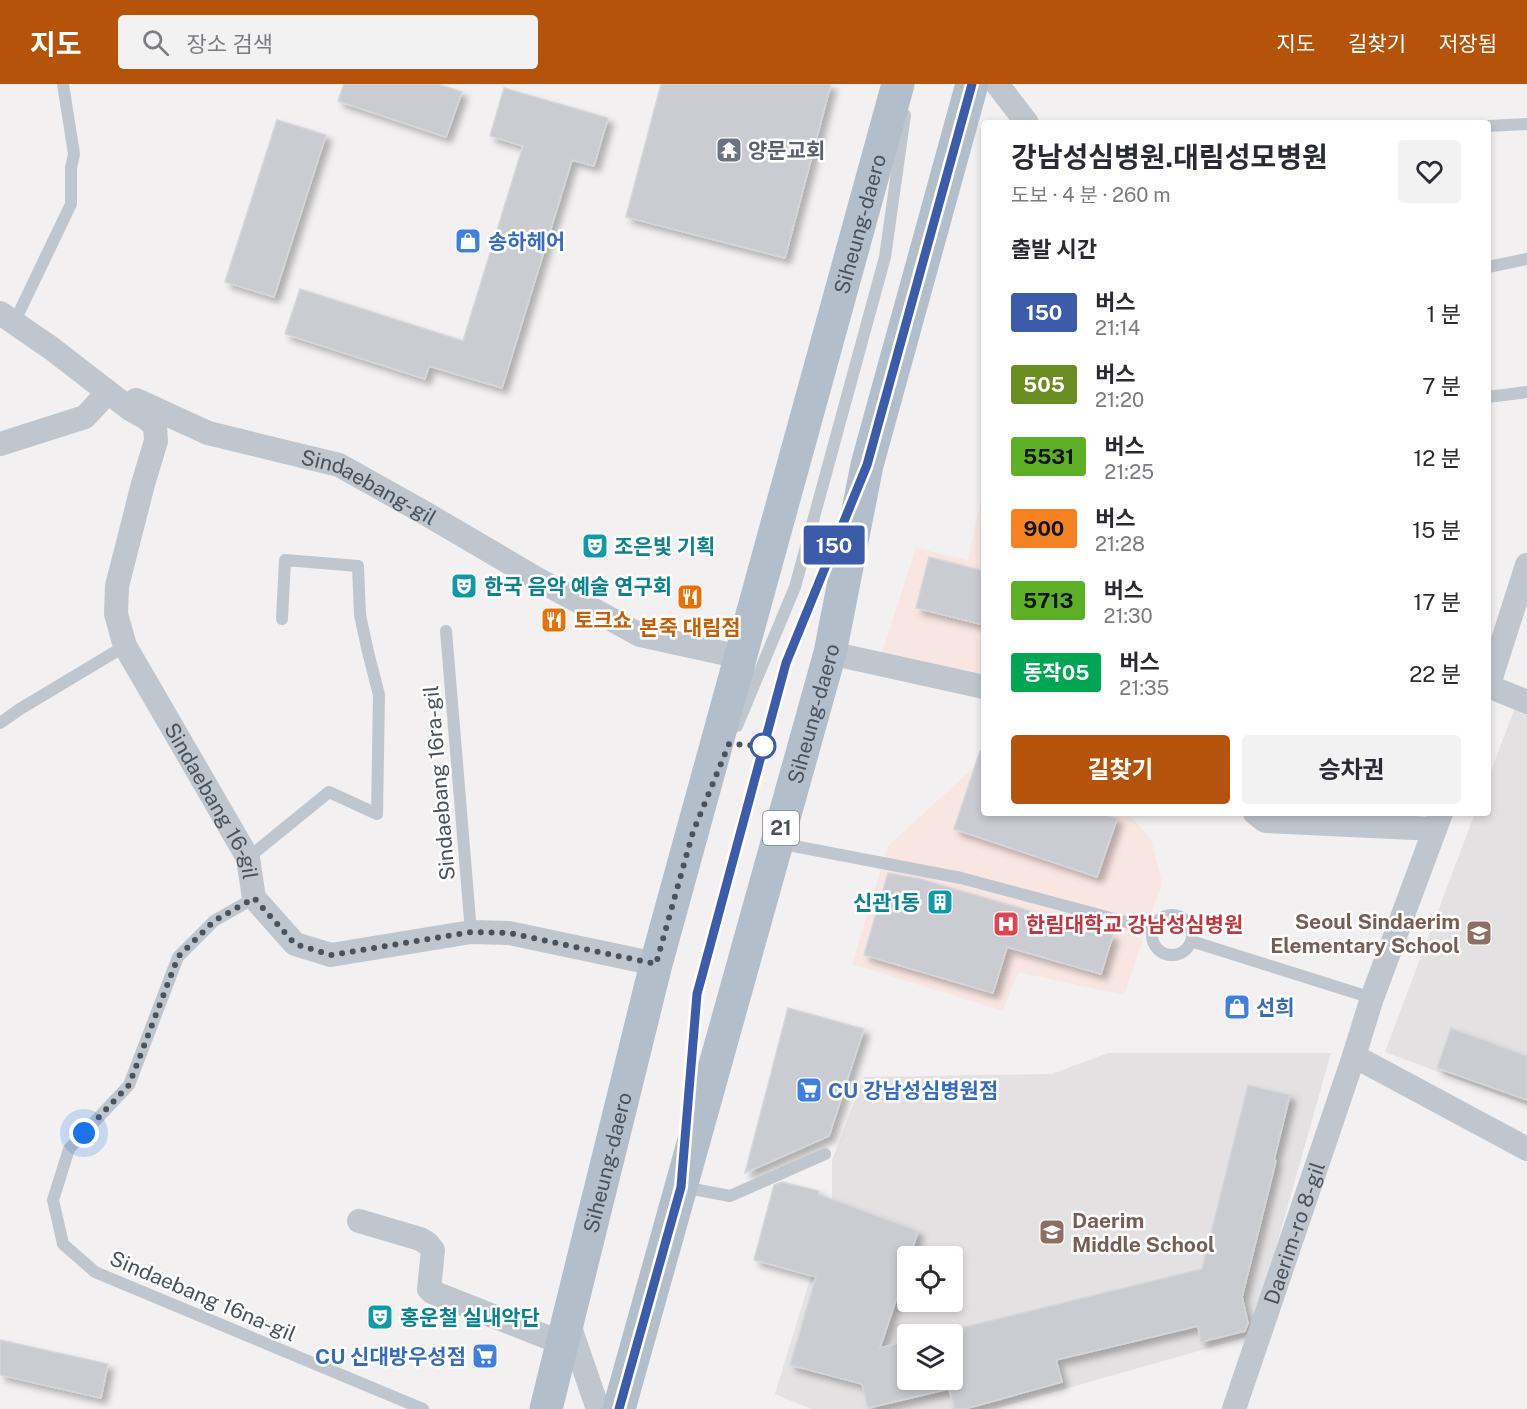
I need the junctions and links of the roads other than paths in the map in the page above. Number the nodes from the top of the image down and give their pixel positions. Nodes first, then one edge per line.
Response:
1 (63, 84) edge
2 (972, 84) edge
3 (997, 84) edge
4 (905, 92) edge
5 (1025, 120) edge
6 (1527, 124) edge
7 (1491, 126) edge
8 (1527, 259) edge
9 (1491, 266) edge
10 (7, 318) edge
11 (108, 392) junction
12 (1527, 392) edge
13 (1491, 397) edge
14 (0, 444) edge
15 (867, 465) junction
16 (1527, 565) edge
17 (282, 619) dead end
18 (446, 631) dead end
19 (125, 646) junction
20 (830, 653) junction
21 (741, 657) junction
22 (1491, 677) edge
23 (981, 686) edge
24 (1491, 687) edge
25 (1527, 702) edge
26 (0, 723) edge
27 (1261, 816) edge
28 (1438, 821) edge
29 (693, 832) junction
30 (777, 842) junction
31 (248, 858) junction
32 (254, 898) junction
33 (1152, 929) junction
34 (471, 932) junction
35 (1191, 941) junction
36 (656, 964) junction
37 (1372, 998) junction
38 (1354, 1056) junction
39 (1527, 1149) edge
40 (825, 1154) dead end
41 (681, 1187) junction
42 (359, 1221) dead end
43 (565, 1333) junction
44 (423, 1409) edge
45 (546, 1409) edge
46 (598, 1409) edge
47 (619, 1409) edge
48 (1234, 1409) edge

1 - 10 lane
2 - 15 main road, Siheung-daero / 21
3 - 5 street
4 - 21 main road, Siheung-daero
4 - 29 lane
6 - 7 lane
8 - 9 lane
10 - 11 street, Sindaebang-gil
11 - 14 street
11 - 19 street, Sindaebang 16-gil
11 - 21 street, Sindaebang-gil
12 - 13 lane
15 - 20 main road, Siheung-daero / 21
15 - 41 lane
16 - 22 street
17 - 31 lane
18 - 34 lane, Sindaebang 16ra-gil
19 - 26 lane
19 - 31 street, Sindaebang 16-gil
20 - 23 street
20 - 30 main road, Siheung-daero / 21
21 - 29 main road, Siheung-daero
24 - 25 street
27 - 28 street
28 - 37 street, Daerim-ro 8-gil
29 - 36 main road, Siheung-daero
30 - 33 lane
30 - 41 main road, Siheung-daero / 21
31 - 32 street, Sindaebang 16-gil
32 - 34 street, Sindaebang 16-gil
32 - 44 lane, Sindaebang 16na-gil
33 - 35 lane
33 - 35 lane
34 - 36 street, Sindaebang 16-gil
35 - 37 lane
36 - 43 main road, Siheung-daero
37 - 38 street, Daerim-ro 8-gil
38 - 39 street
38 - 48 street, Daerim-ro 8-gil
40 - 41 lane
41 - 47 main road, Siheung-daero / 21
42 - 43 street
43 - 45 main road, Siheung-daero
43 - 46 street

